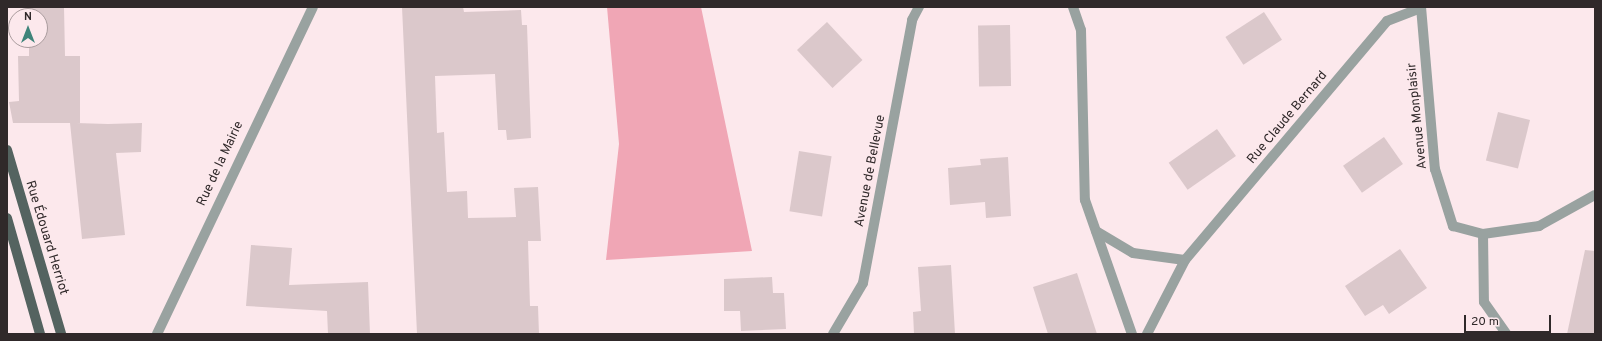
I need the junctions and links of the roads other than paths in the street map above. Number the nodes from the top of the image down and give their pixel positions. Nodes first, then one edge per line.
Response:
1 (313, 7) edge
2 (919, 7) edge
3 (1073, 7) edge
4 (1421, 7) edge
5 (7, 150) edge
6 (1595, 195) edge
7 (7, 218) edge
8 (1096, 231) junction
9 (1483, 234) junction
10 (1185, 260) junction
11 (40, 334) edge
12 (61, 334) edge
13 (157, 334) edge
14 (834, 334) edge
15 (1132, 334) edge
16 (1147, 334) edge
17 (1506, 334) edge

1 - 13 street, Rue de la Mairie
2 - 14 street, Avenue de Bellevue
3 - 8 street
4 - 9 street, Avenue Monplaisir
4 - 10 street, Rue Claude Bernard
5 - 12 main road, Rue Édouard Herriot
6 - 9 street
7 - 11 main road
8 - 10 street
8 - 15 street
9 - 17 street
10 - 16 street, Rue Claude Bernard

